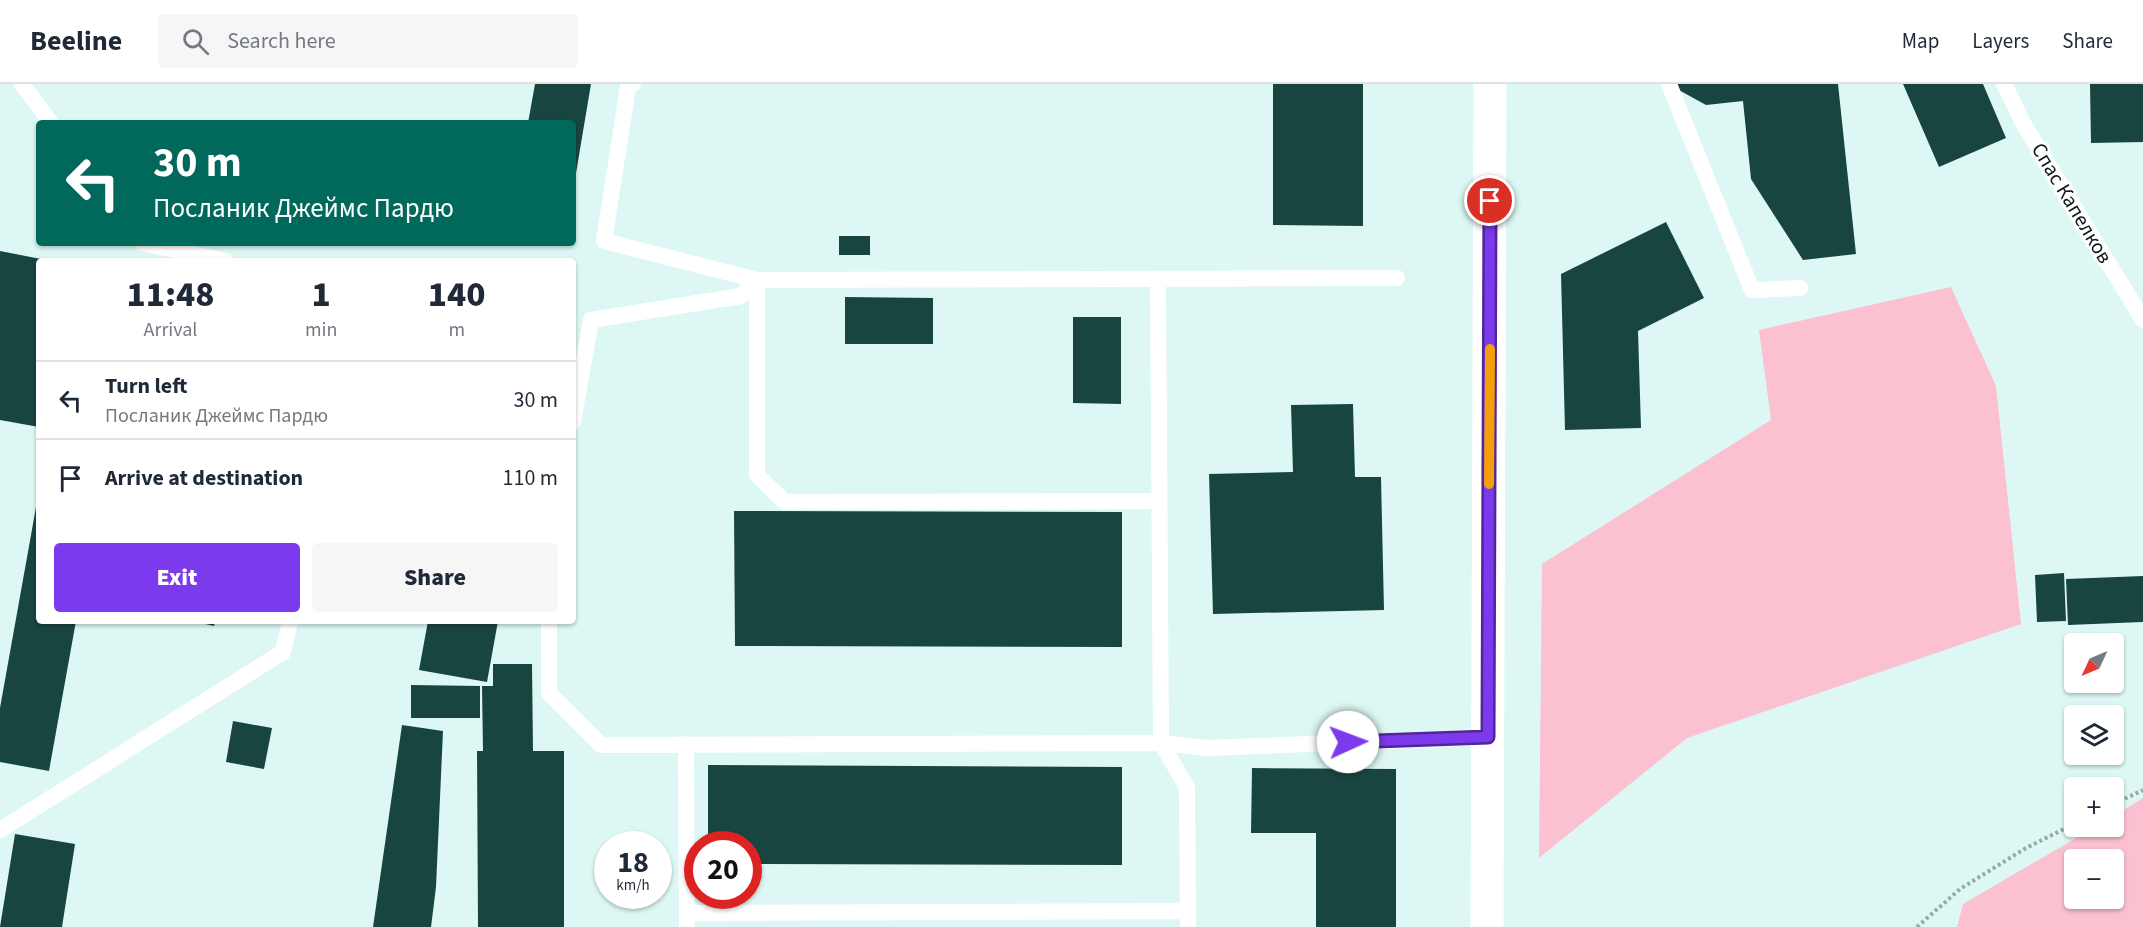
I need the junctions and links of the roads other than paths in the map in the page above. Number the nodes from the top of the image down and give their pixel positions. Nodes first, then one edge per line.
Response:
1 (22, 84) edge
2 (633, 84) edge
3 (1490, 84) edge
4 (1669, 84) edge
5 (2004, 84) edge
6 (49, 120) edge
7 (157, 246) edge
8 (211, 258) edge
9 (1397, 278) dead end
10 (757, 280) junction
11 (1158, 280) junction
12 (1800, 288) dead end
13 (2143, 320) edge
14 (576, 405) edge
15 (1159, 501) junction
16 (289, 624) edge
17 (549, 624) edge
18 (1488, 737) junction
19 (1161, 742) junction
20 (686, 744) junction
21 (0, 830) edge
22 (1188, 919) edge
23 (687, 920) edge
24 (1487, 927) edge

1 - 6 lane
2 - 10 lane
3 - 18 street
4 - 12 lane
5 - 13 lane, Спас Капелков
7 - 8 lane
9 - 11 lane
10 - 11 lane
10 - 14 lane
10 - 15 lane
11 - 15 lane
15 - 19 lane
16 - 21 lane
17 - 20 lane
18 - 19 lane
18 - 24 street
19 - 20 lane
19 - 22 lane
20 - 23 lane
22 - 23 lane

